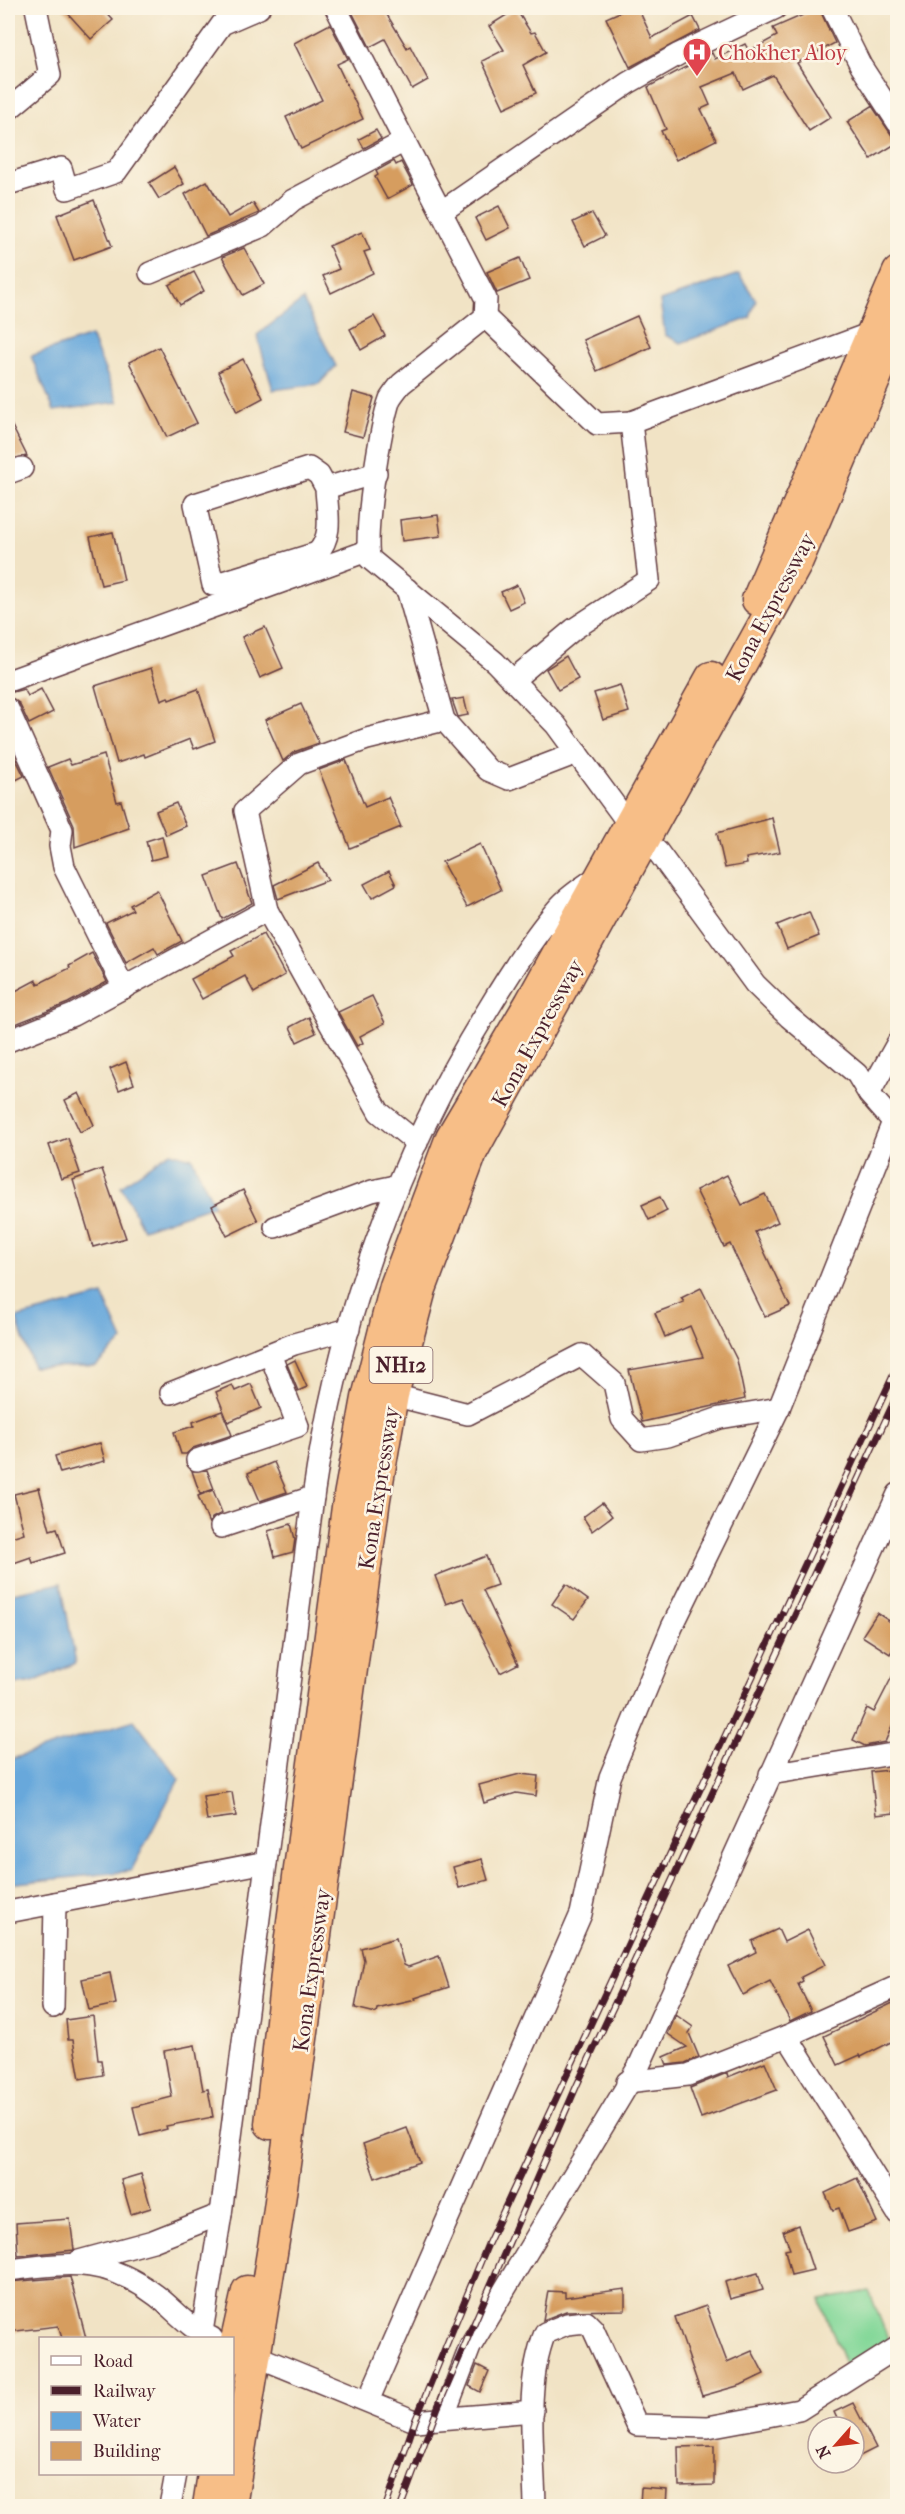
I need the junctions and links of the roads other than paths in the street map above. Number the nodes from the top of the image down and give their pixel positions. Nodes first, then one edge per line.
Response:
1 (36, 8) edge
2 (259, 8) edge
3 (336, 8) edge
4 (776, 8) edge
5 (832, 8) edge
6 (8, 110) edge
7 (897, 123) edge
8 (405, 141) junction
9 (8, 184) edge
10 (441, 212) junction
11 (897, 272) edge
12 (150, 273) dead end
13 (486, 317) junction
14 (884, 330) edge
15 (631, 422) junction
16 (376, 473) junction
17 (326, 488) junction
18 (367, 551) junction
19 (407, 589) junction
20 (513, 680) junction
21 (8, 681) edge
22 (8, 710) edge
23 (444, 720) junction
24 (577, 753) junction
25 (637, 830) junction
26 (601, 874) junction
27 (267, 910) junction
28 (124, 988) junction
29 (8, 1041) edge
30 (897, 1042) edge
31 (869, 1094) junction
32 (895, 1124) edge
33 (417, 1143) junction
34 (396, 1186) junction
35 (275, 1227) dead end
36 (349, 1329) junction
37 (270, 1354) junction
38 (171, 1393) dead end
39 (393, 1395) junction
40 (779, 1408) junction
41 (197, 1460) dead end
42 (897, 1494) edge
43 (313, 1497) junction
44 (221, 1527) dead end
45 (897, 1753) edge
46 (770, 1774) junction
47 (266, 1862) junction
48 (55, 1903) junction
49 (8, 1912) edge
50 (897, 1986) edge
51 (53, 2007) dead end
52 (787, 2036) junction
53 (627, 2082) junction
54 (220, 2214) junction
55 (897, 2214) edge
56 (72, 2263) junction
57 (8, 2270) edge
58 (212, 2337) edge
59 (224, 2337) edge
60 (228, 2337) edge
61 (229, 2337) edge
62 (897, 2347) edge
63 (234, 2350) edge
64 (368, 2401) junction
65 (532, 2411) junction
66 (443, 2418) junction
67 (176, 2475) edge
68 (213, 2475) edge
69 (230, 2475) edge
70 (170, 2506) edge
71 (208, 2506) edge
72 (231, 2506) edge
73 (535, 2506) edge

1 - 6 street
2 - 9 street
3 - 8 street
4 - 10 street
5 - 7 street
8 - 10 street
8 - 12 street
10 - 13 street
11 - 14 highway, Kona Expressway / NH12
13 - 15 street
13 - 16 street
14 - 15 street
14 - 25 highway, Kona Expressway / NH12
15 - 20 street
16 - 17 street
16 - 18 street
17 - 17 street
18 - 19 street
18 - 21 street
19 - 20 street
19 - 23 street
20 - 24 street
22 - 28 street
23 - 24 street
23 - 27 street
24 - 25 street
25 - 26 highway, Kona Expressway / NH12
25 - 31 street
25 - 39 highway, Kona Expressway / NH12
26 - 33 street
26 - 61 highway, Kona Expressway / NH12
27 - 28 street
27 - 33 street
28 - 29 street
30 - 31 street
31 - 32 street
32 - 40 street
33 - 34 street
34 - 35 street
34 - 36 street
36 - 37 street
36 - 43 street
37 - 38 street
37 - 41 street
39 - 40 street
39 - 60 highway, Kona Expressway / NH12
40 - 64 street
42 - 46 street
43 - 44 street
43 - 47 street
45 - 46 street
46 - 53 street
47 - 48 street
47 - 54 street
48 - 49 street
48 - 51 street
50 - 52 street
52 - 53 street
52 - 55 street
53 - 66 street
54 - 56 street
54 - 59 street
56 - 57 street
56 - 58 street
62 - 65 street
63 - 64 street
64 - 66 street
65 - 66 street
65 - 73 street
67 - 70 street
68 - 71 highway
69 - 72 highway, Kona Expressway / NH12

